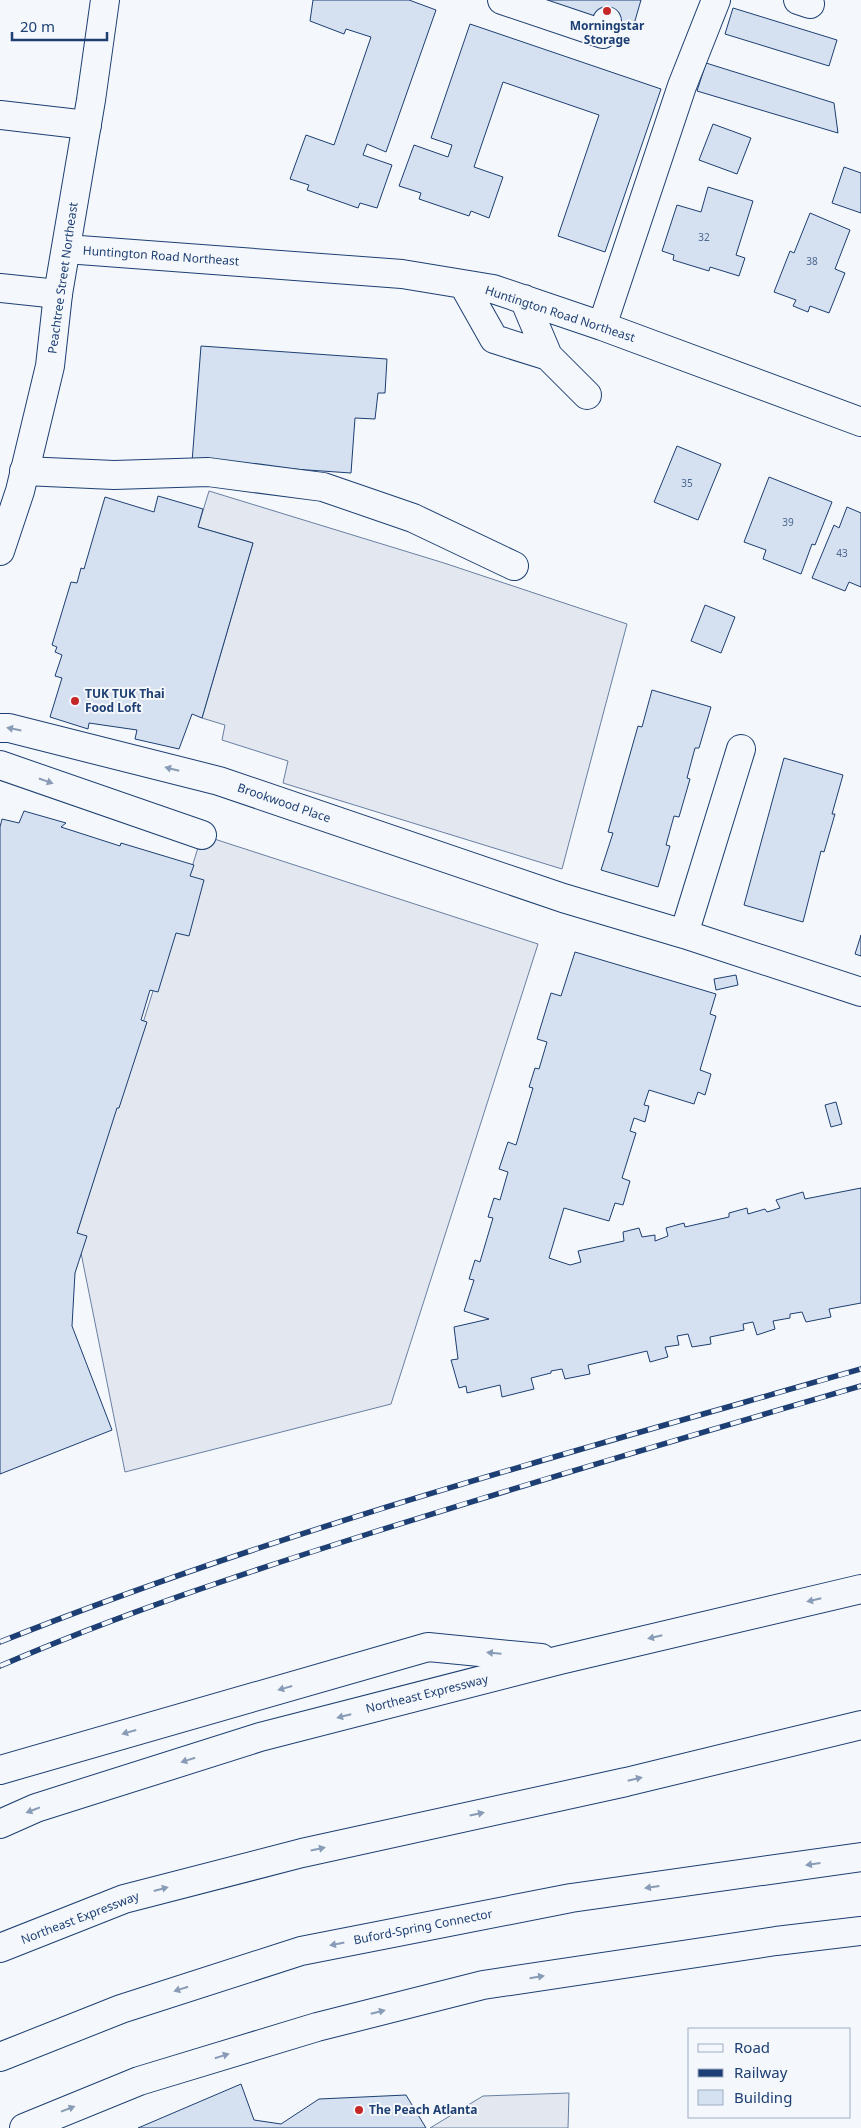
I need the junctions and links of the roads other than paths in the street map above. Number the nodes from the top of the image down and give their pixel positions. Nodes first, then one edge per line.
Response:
1 (105, 0) edge
2 (502, 0) edge
3 (716, 0) edge
4 (607, 22) dead end
5 (0, 115) edge
6 (86, 124) junction
7 (66, 249) junction
8 (463, 284) junction
9 (0, 288) edge
10 (58, 294) junction
11 (524, 299) junction
12 (602, 326) junction
13 (548, 356) junction
14 (587, 394) dead end
15 (861, 422) edge
16 (24, 471) junction
17 (6, 514) edge
18 (0, 551) edge
19 (514, 566) dead end
20 (0, 728) edge
21 (741, 749) dead end
22 (0, 765) edge
23 (202, 834) dead end
24 (684, 934) junction
25 (861, 992) edge
26 (861, 1589) edge
27 (560, 1660) junction
28 (861, 1725) edge
29 (0, 1770) edge
30 (0, 1824) edge
31 (861, 1857) edge
32 (861, 1931) edge
33 (0, 1948) edge
34 (0, 2057) edge
35 (24, 2128) edge

1 - 6 main road, Peachtree Street Northeast
2 - 4 main road
3 - 12 main road
5 - 6 main road
6 - 7 main road, Peachtree Street Northeast
7 - 8 main road, Huntington Road Northeast
7 - 10 main road, Peachtree Street Northeast
8 - 11 main road, Huntington Road Northeast
8 - 13 main road
9 - 10 main road
10 - 16 main road, Peachtree Street Northeast
11 - 12 main road, Huntington Road Northeast
11 - 13 main road
12 - 15 main road, Huntington Road Northeast
13 - 14 main road
16 - 17 main road, Peachtree Street Northeast
16 - 19 main road
17 - 18 main road, Peachtree Street Northeast
24 -> 20 main road, Brookwood Place
21 - 24 main road
22 -> 23 main road
24 - 25 main road, Brookwood Place
26 -> 27 main road, Northeast Expressway
27 -> 29 main road
27 -> 30 main road, Northeast Expressway
33 -> 28 main road, Northeast Expressway
31 -> 34 main road, Buford-Spring Connector
35 -> 32 main road

